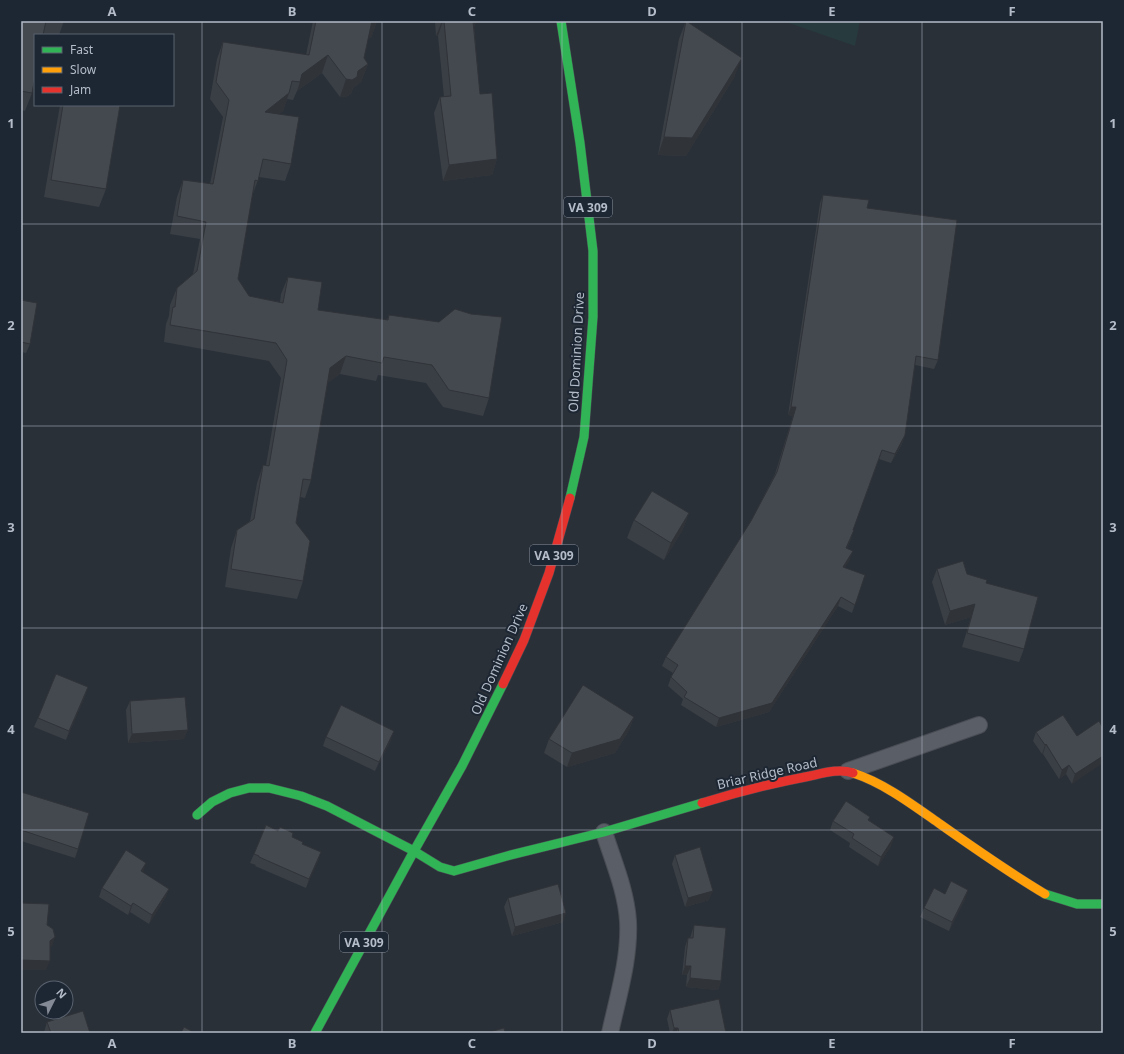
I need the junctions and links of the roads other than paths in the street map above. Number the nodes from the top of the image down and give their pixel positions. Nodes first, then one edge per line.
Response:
1 (562, 21) edge
2 (979, 725) dead end
3 (848, 772) junction
4 (197, 815) dead end
5 (604, 832) junction
6 (414, 851) junction
7 (1103, 904) edge
8 (315, 1033) edge
9 (610, 1033) edge

1 - 6 main road, Old Dominion Drive / VA 309
2 - 3 street
3 - 5 main road, Briar Ridge Road
3 - 7 main road, Briar Ridge Road
4 - 6 main road, Briar Ridge Road
5 - 6 main road, Briar Ridge Road
5 - 9 street
6 - 8 main road, Old Dominion Drive / VA 309

